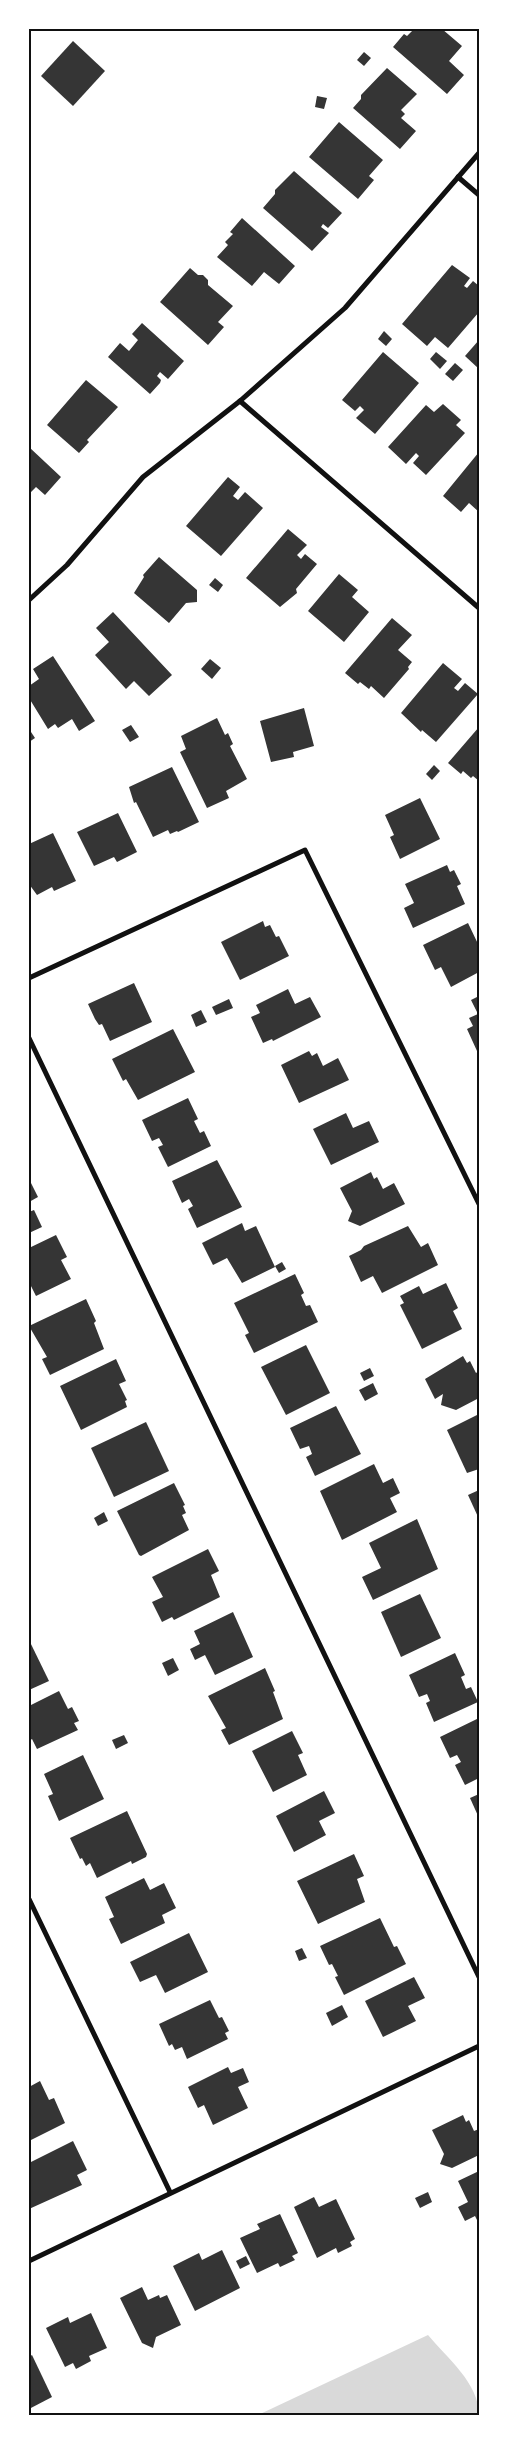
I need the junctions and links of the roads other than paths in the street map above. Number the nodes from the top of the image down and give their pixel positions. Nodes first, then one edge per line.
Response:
1 (479, 153) edge
2 (458, 177) junction
3 (479, 195) edge
4 (240, 401) junction
5 (29, 600) edge
6 (479, 608) edge
7 (29, 978) edge
8 (29, 1038) edge
9 (479, 1204) edge
10 (29, 1900) edge
11 (479, 1977) edge
12 (479, 2046) edge
13 (170, 2192) junction
14 (29, 2261) edge

1 - 2 street
2 - 3 street
2 - 4 street
4 - 5 street
4 - 6 street
7 - 9 street
8 - 11 street
10 - 13 street
12 - 13 street
13 - 14 street

